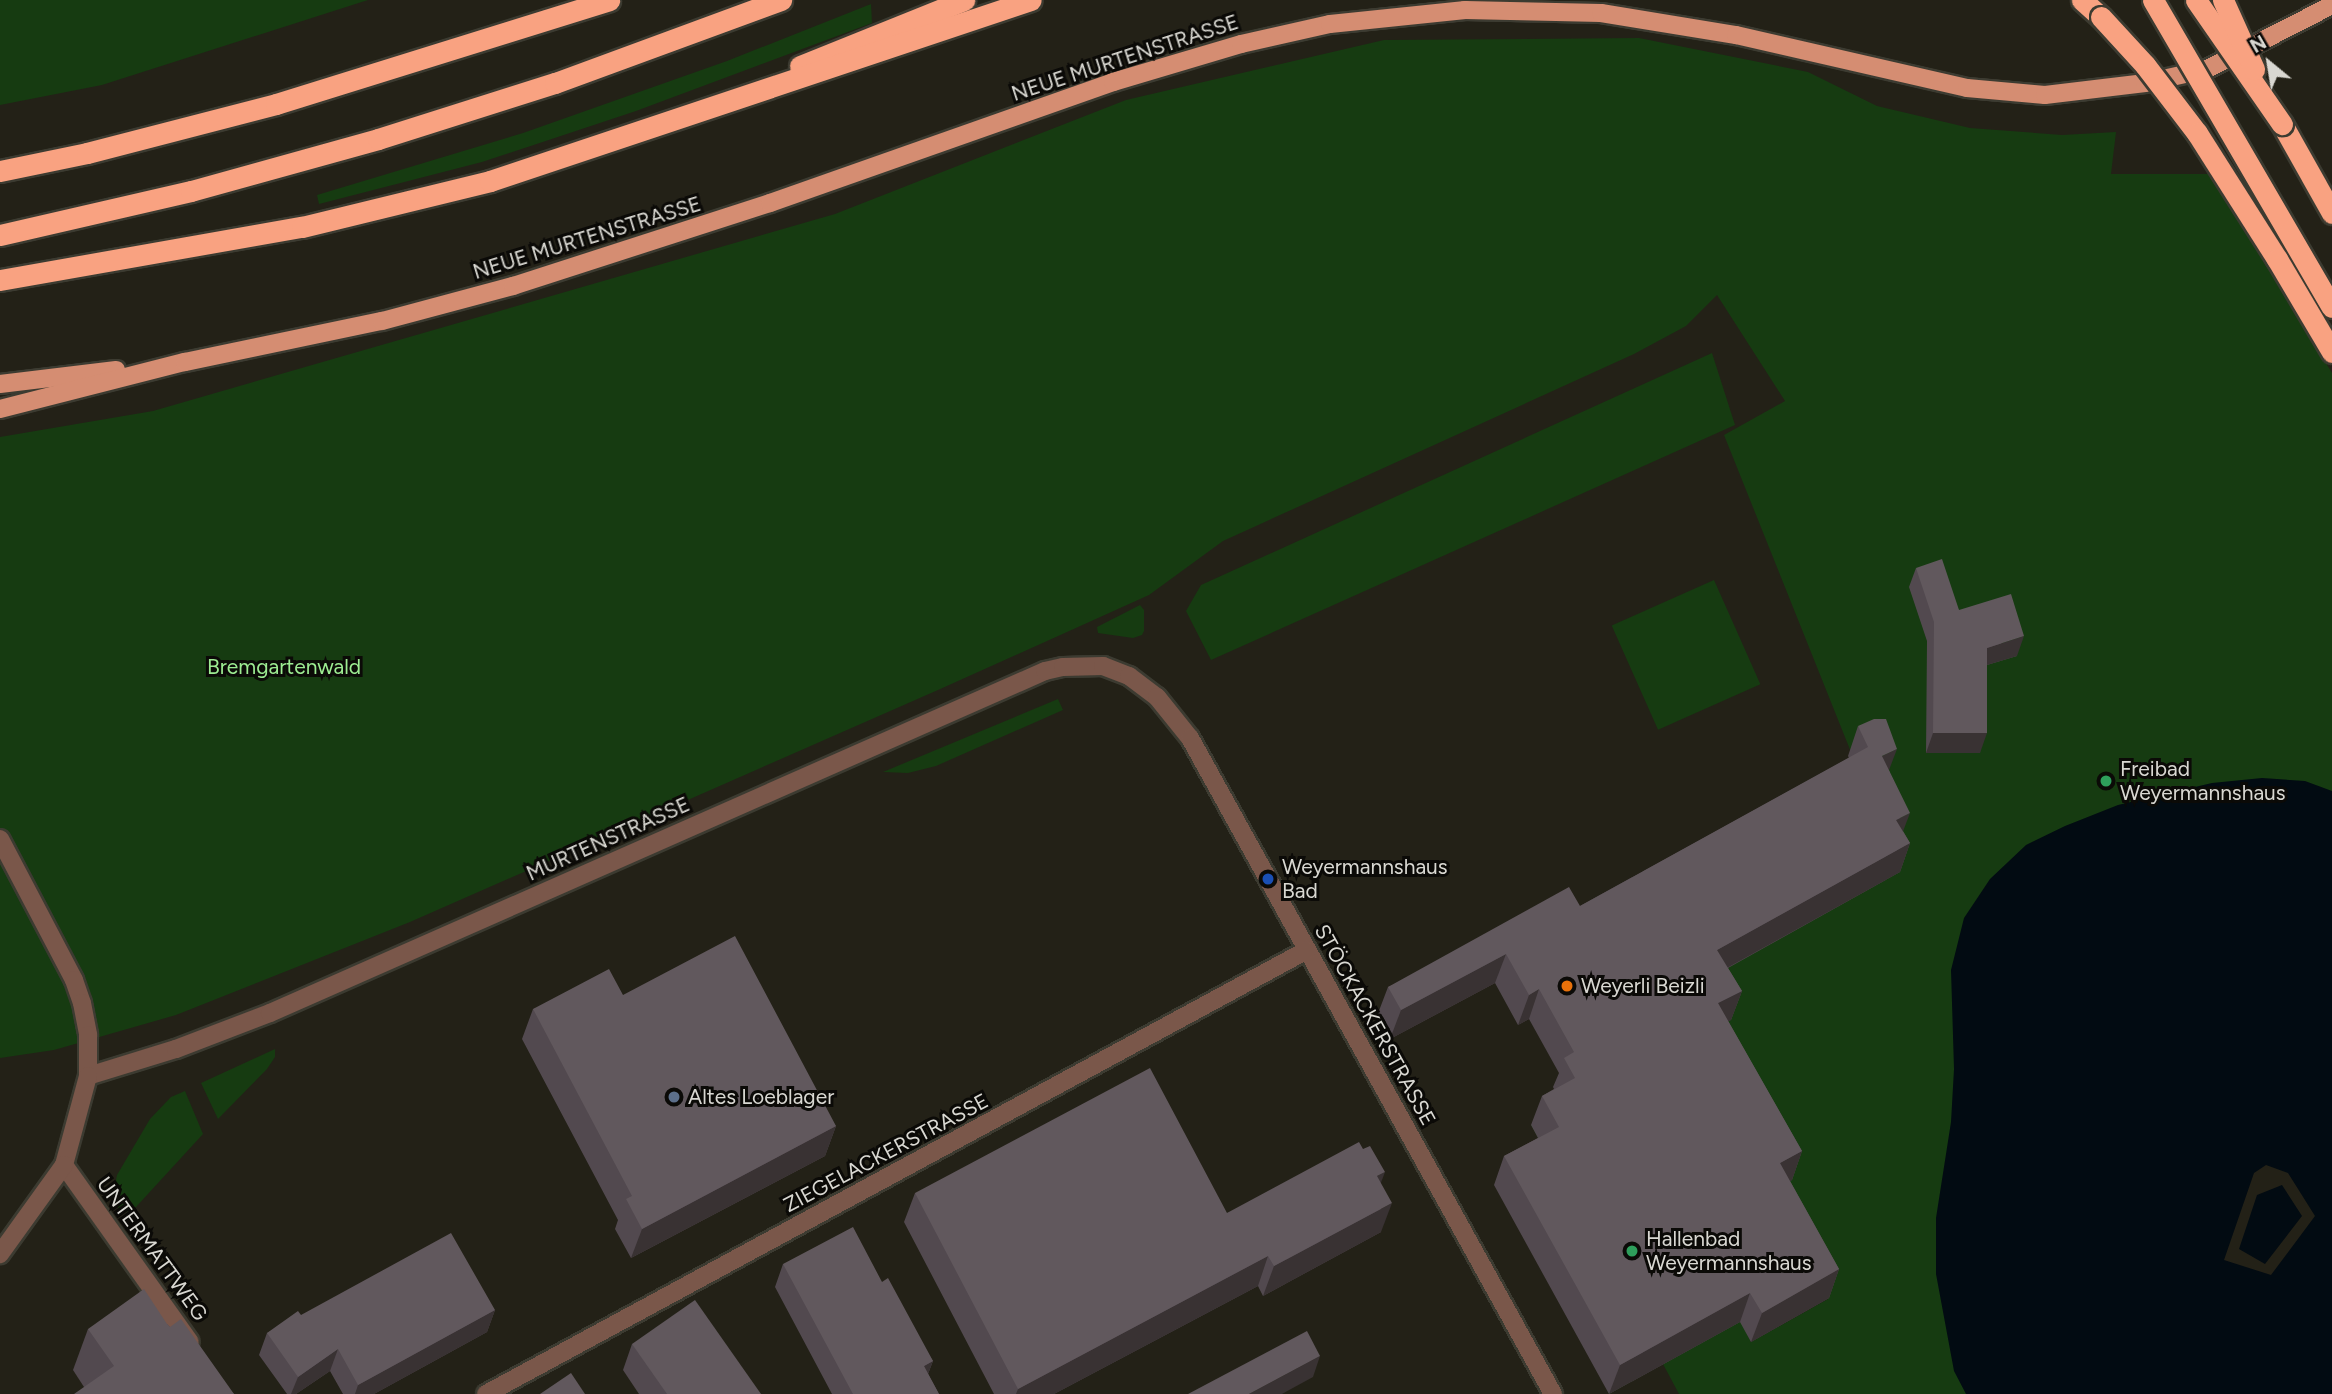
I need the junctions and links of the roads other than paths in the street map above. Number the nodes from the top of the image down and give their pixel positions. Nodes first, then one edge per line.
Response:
1 (609, 0) edge
2 (782, 0) edge
3 (964, 0) edge
4 (1031, 0) edge
5 (2082, 0) edge
6 (2152, 0) edge
7 (2196, 0) edge
8 (2223, 0) edge
9 (2332, 5) edge
10 (718, 103) junction
11 (2282, 124) junction
12 (0, 171) edge
13 (2332, 213) edge
14 (0, 236) edge
15 (0, 280) edge
16 (2332, 307) edge
17 (2332, 352) edge
18 (185, 362) junction
19 (0, 384) edge
20 (0, 409) edge
21 (1145, 687) joint
22 (0, 839) edge
23 (1307, 950) junction
24 (88, 1076) junction
25 (64, 1165) junction
26 (0, 1254) edge
27 (204, 1362) edge
28 (486, 1394) edge
29 (1553, 1394) edge

1 - 12 highway
2 - 14 highway
3 - 10 highway
4 - 10 highway
5 - 17 highway, bridge
6 - 16 highway, bridge
7 - 11 highway, bridge
8 - 11 highway, bridge
9 - 18 main road, NEUE MURTENSTRASSE
10 - 15 highway
11 - 13 highway
18 - 19 main road, NEUE MURTENSTRASSE
18 - 20 main road, NEUE MURTENSTRASSE
21 - 23 street, STÖCKACKERSTRASSE
21 - 24 street, MURTENSTRASSE
22 - 24 street
23 - 28 street, ZIEGELACKERSTRASSE
23 - 29 street, STÖCKACKERSTRASSE
24 - 25 street
25 - 26 street
25 - 27 street, UNTERMATTWEG

